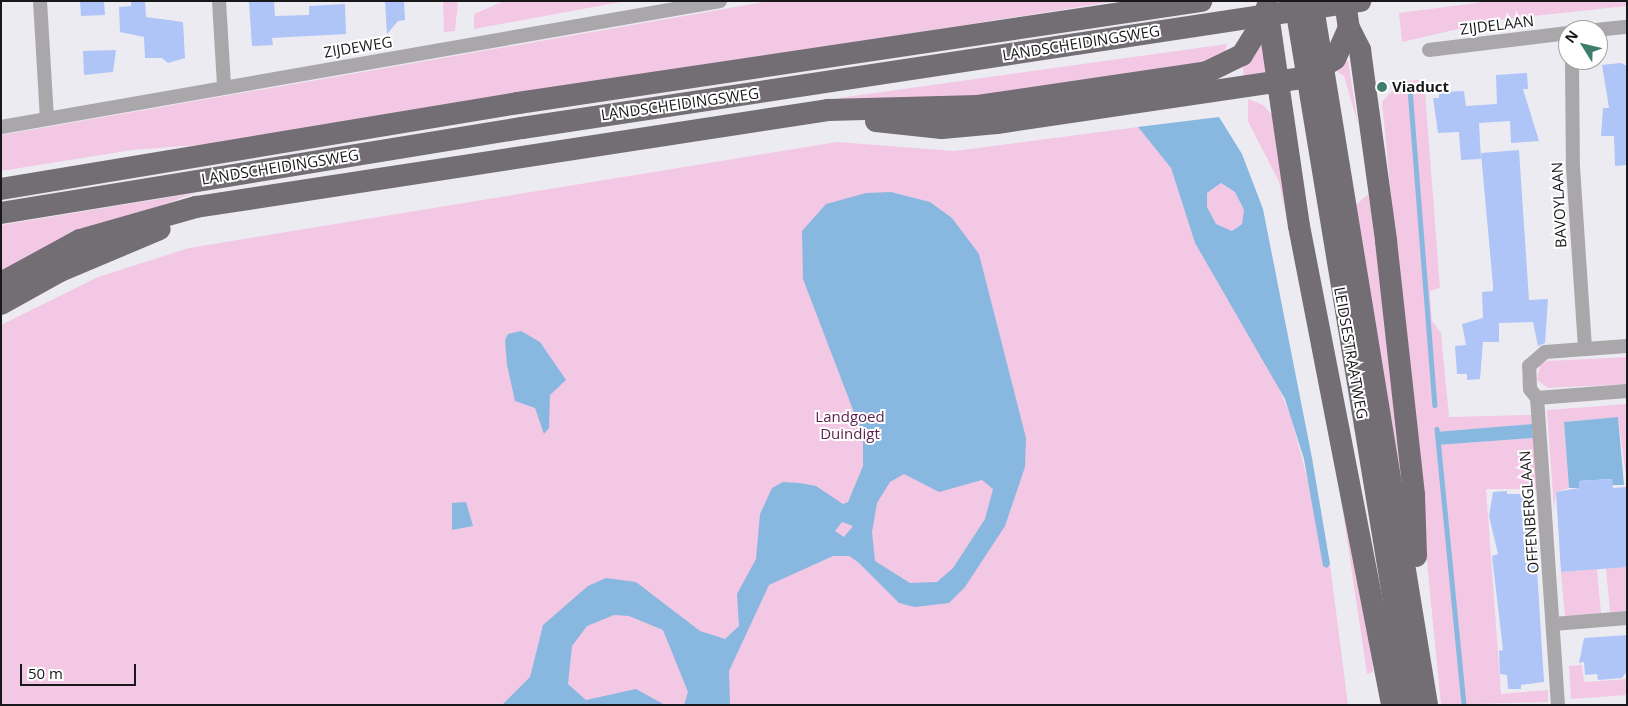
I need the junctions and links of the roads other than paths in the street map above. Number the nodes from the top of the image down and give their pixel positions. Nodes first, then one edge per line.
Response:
1 (40, 1) edge
2 (219, 1) edge
3 (720, 1) edge
4 (1201, 1) edge
5 (1295, 1) edge
6 (1312, 1) edge
7 (1345, 1) edge
8 (1360, 1) edge
9 (1267, 7) edge
10 (1627, 27) edge
11 (1349, 28) junction
12 (1608, 29) edge
13 (1558, 34) edge
14 (1429, 50) dead end
15 (1572, 70) edge
16 (1285, 81) junction
17 (224, 85) junction
18 (783, 118) junction
19 (47, 119) junction
20 (1, 127) edge
21 (1, 189) edge
22 (247, 202) junction
23 (1, 213) edge
24 (1, 284) edge
25 (1, 304) edge
26 (1627, 346) edge
27 (1584, 348) junction
28 (1362, 365) junction
29 (1627, 391) edge
30 (1537, 398) junction
31 (1627, 618) edge
32 (1553, 624) junction
33 (1419, 645) junction
34 (1392, 705) edge
35 (1411, 705) edge
36 (1427, 705) edge
37 (1558, 705) edge

1 - 19 street
2 - 17 street
3 - 17 street, ZIJDEWEG
4 - 21 main road, LANDSCHEIDINGSWEG
5 - 28 main road, LEIDSESTRAATWEG
6 - 28 main road, LEIDSESTRAATWEG
7 - 11 main road
8 - 23 main road, LANDSCHEIDINGSWEG
9 - 16 main road
9 - 18 main road
10 - 12 street
11 - 16 main road
11 - 33 main road
13 - 14 street, ZIJDELAAN
15 - 27 street, BAVOYLAAN
16 - 18 main road
16 - 34 main road
17 - 19 street, ZIJDEWEG
18 - 22 main road
19 - 20 street, ZIJDEWEG
22 - 24 main road
22 - 25 main road
26 - 27 street, OFFENBERGLAAN
27 - 30 street, OFFENBERGLAAN
28 - 33 main road, LEIDSESTRAATWEG
28 - 35 main road, LEIDSESTRAATWEG
29 - 30 street
30 - 32 street, OFFENBERGLAAN
31 - 32 street
32 - 37 street, OFFENBERGLAAN
33 - 36 main road, LEIDSESTRAATWEG

